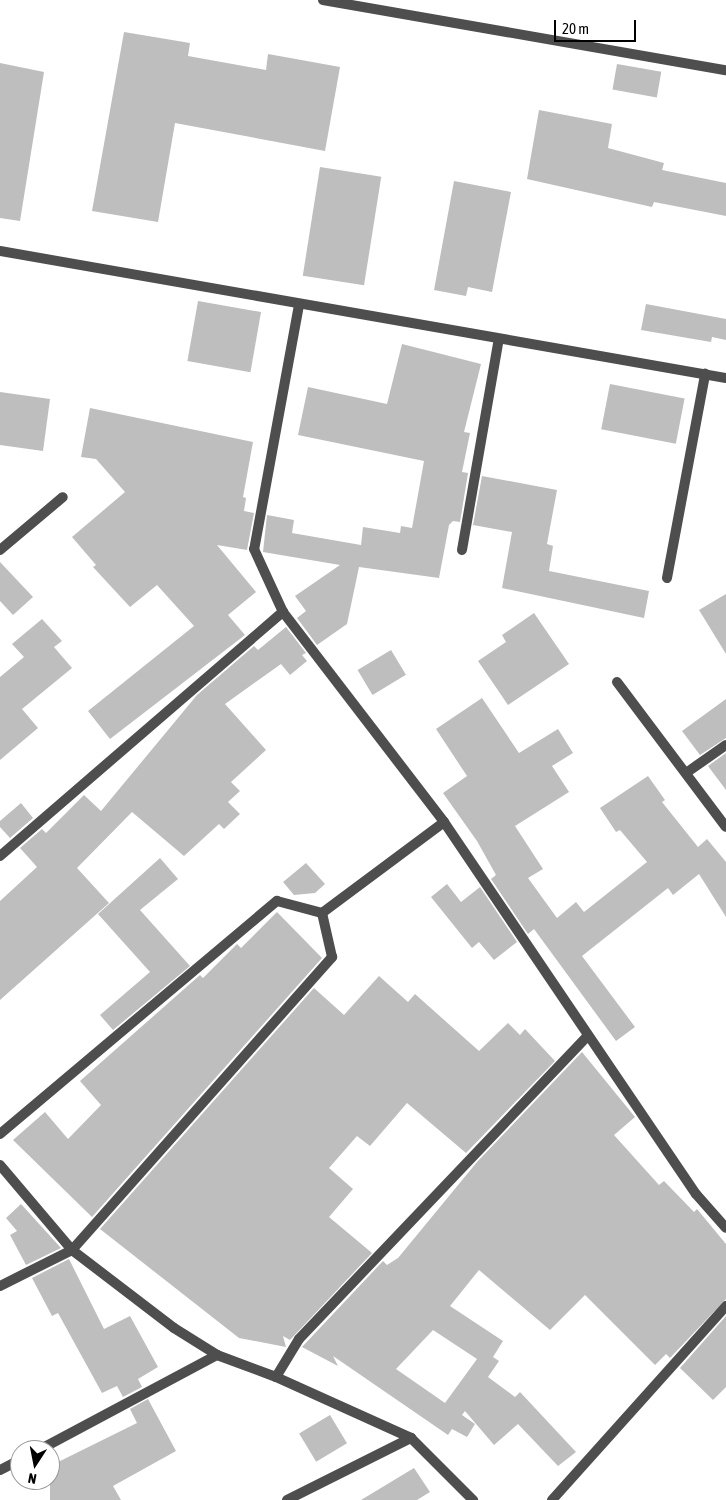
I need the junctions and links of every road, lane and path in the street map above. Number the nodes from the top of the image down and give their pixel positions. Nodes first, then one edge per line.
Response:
1 (324, 0) edge
2 (726, 70) edge
3 (0, 251) edge
4 (299, 305) junction
5 (499, 339) junction
6 (706, 374) junction
7 (726, 378) edge
8 (63, 497) dead end
9 (0, 550) edge
10 (462, 550) dead end
11 (667, 578) dead end
12 (283, 612) junction
13 (617, 682) dead end
14 (726, 745) edge
15 (686, 773) junction
16 (444, 822) junction
17 (726, 827) edge
18 (0, 856) edge
19 (322, 913) junction
20 (587, 1037) junction
21 (0, 1134) edge
22 (0, 1165) edge
23 (726, 1228) edge
24 (72, 1250) junction
25 (0, 1286) edge
26 (726, 1306) edge
27 (217, 1355) junction
28 (276, 1377) junction
29 (411, 1438) junction
30 (58, 1440) edge
31 (287, 1500) edge
32 (473, 1500) edge
33 (552, 1500) edge

1 - 2 street
3 - 4 street
4 - 5 street
4 - 12 street
5 - 6 street
5 - 10 street
6 - 7 street
6 - 11 street
8 - 9 street
12 - 16 street
12 - 18 street
13 - 15 street
14 - 15 street
15 - 17 street
16 - 19 street
16 - 20 street
19 - 21 street
19 - 24 street
20 - 23 street
20 - 28 street
22 - 24 street
24 - 25 street
24 - 27 street
26 - 33 street
27 - 28 street
27 - 30 street
28 - 29 street
29 - 31 street
29 - 32 street

